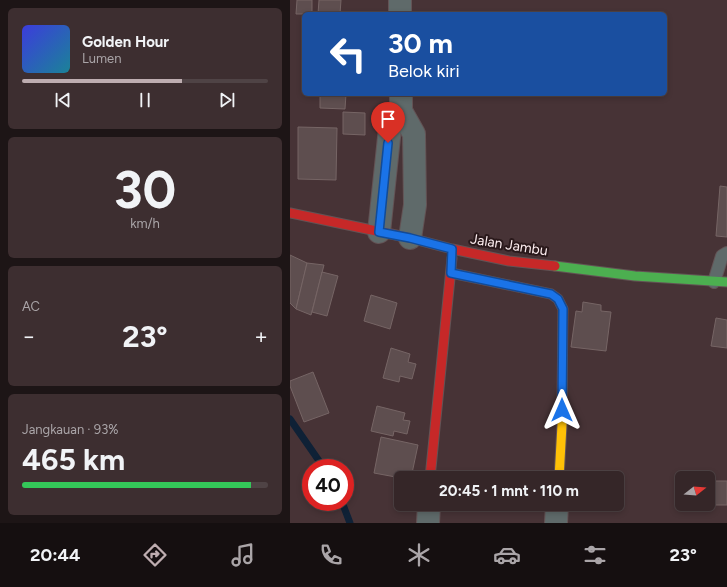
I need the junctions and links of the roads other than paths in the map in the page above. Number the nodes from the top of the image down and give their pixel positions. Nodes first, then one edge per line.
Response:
1 (400, 0) edge
2 (400, 12) edge
3 (401, 102) edge
4 (290, 213) edge
5 (379, 232) junction
6 (410, 238) junction
7 (452, 249) junction
8 (727, 253) edge
9 (451, 273) junction
10 (714, 282) junction
11 (727, 282) edge
12 (431, 471) edge
13 (559, 471) edge
14 (429, 511) edge
15 (557, 511) edge
16 (428, 523) edge
17 (556, 523) edge

1 - 2 street
3 - 5 street
3 - 6 street
4 - 5 street, Jalan Jambu
5 - 6 street, Jalan Jambu
6 - 7 street, Jalan Jambu
7 - 9 street
7 - 10 street, Jalan Jambu
8 - 10 lane
9 - 12 street
9 - 13 street
10 - 11 street, Jalan Jambu
14 - 16 street
15 - 17 street

